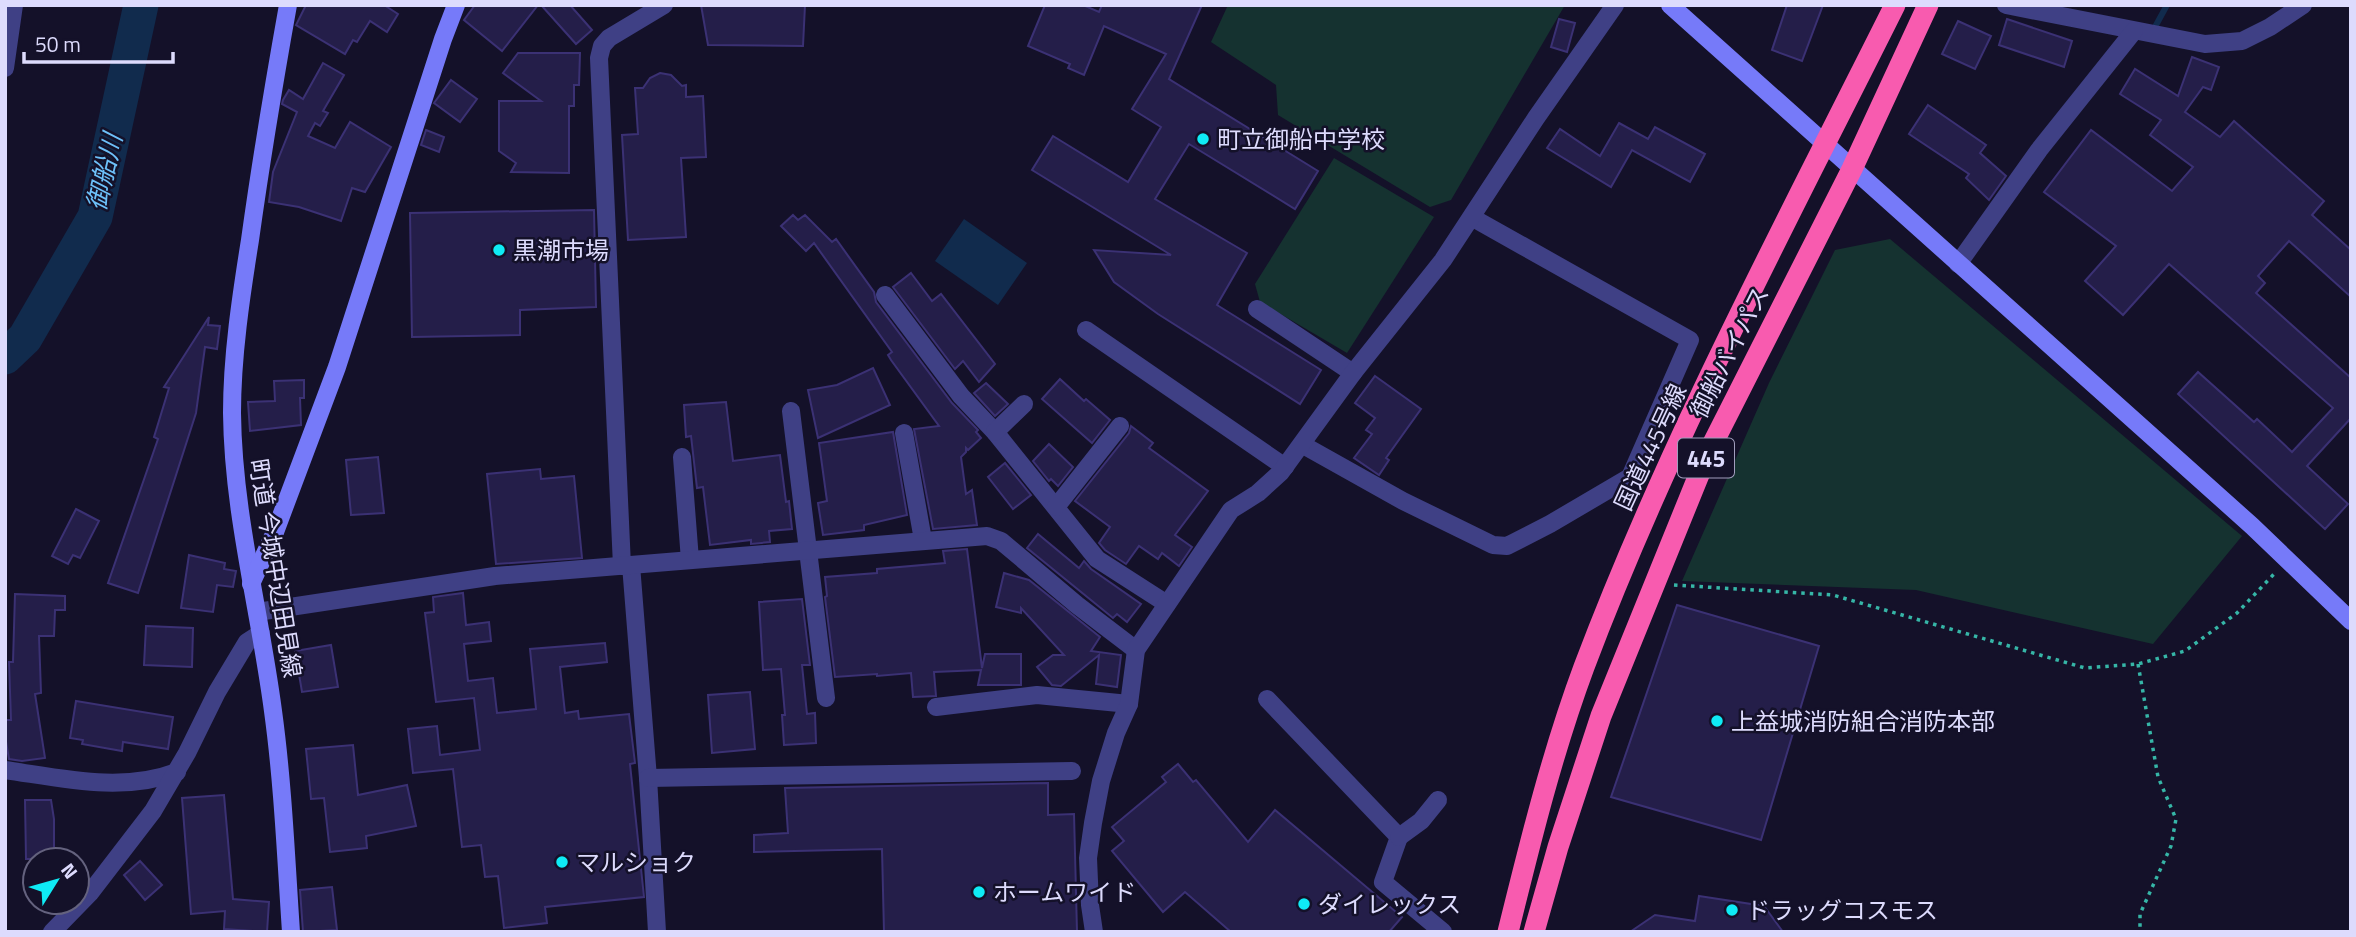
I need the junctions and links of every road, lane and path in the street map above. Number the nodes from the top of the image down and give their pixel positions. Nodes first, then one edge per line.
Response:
1 (14, 5) edge
2 (288, 5) edge
3 (456, 5) edge
4 (664, 5) edge
5 (1615, 5) edge
6 (1671, 5) edge
7 (1895, 5) edge
8 (1928, 5) edge
9 (2006, 5) edge
10 (2302, 5) edge
11 (2134, 30) junction
12 (5, 68) edge
13 (1825, 145) junction
14 (1852, 169) junction
15 (1473, 218) junction
16 (1958, 264) junction
17 (885, 295) dead end
18 (1257, 309) dead end
19 (1086, 330) dead end
20 (1353, 373) junction
21 (1024, 404) dead end
22 (791, 411) dead end
23 (1120, 426) dead end
24 (995, 432) junction
25 (904, 433) dead end
26 (1303, 445) junction
27 (682, 457) dead end
28 (1285, 467) junction
29 (1630, 477) junction
30 (1658, 487) junction
31 (1056, 507) junction
32 (923, 540) junction
33 (808, 551) junction
34 (690, 561) junction
35 (2287, 561) junction
36 (626, 566) junction
37 (1655, 581) junction
38 (251, 584) junction
39 (1167, 604) junction
40 (257, 612) junction
41 (2351, 621) edge
42 (261, 633) junction
43 (1136, 650) junction
44 (2138, 664) junction
45 (826, 698) dead end
46 (1267, 699) dead end
47 (1129, 704) junction
48 (936, 707) dead end
49 (5, 770) edge
50 (1072, 771) dead end
51 (177, 772) junction
52 (648, 778) junction
53 (1438, 800) dead end
54 (1399, 837) junction
55 (52, 932) edge
56 (291, 932) edge
57 (657, 932) edge
58 (1094, 932) edge
59 (1443, 932) edge
60 (1508, 932) edge
61 (1534, 932) edge
62 (2140, 932) edge

1 - 12 street
2 - 38 street, 町道 今城中辺田見線
3 - 38 street
4 - 36 street
5 - 15 street
6 - 13 street
7 - 13 highway, 国道445号線 / 445
8 - 14 highway, 御船バイパス / 445
9 - 11 street
10 - 11 street
11 - 16 street
13 - 14 street
13 - 30 highway, 国道445号線 / 445
14 - 16 street
14 - 37 highway, 御船バイパス / 445
15 - 20 street
15 - 29 street
16 - 35 street
17 - 24 street
18 - 20 street
19 - 28 street
20 - 26 street
21 - 24 street
22 - 33 street
23 - 31 street
24 - 31 street
25 - 32 street
26 - 28 street
26 - 29 street
27 - 34 street
28 - 39 street
29 - 30 street
30 - 60 highway, 国道445号線 / 445
31 - 39 street
32 - 33 street
32 - 43 street
33 - 34 street
33 - 45 street
34 - 36 street
35 - 41 street
35 - 44 path
36 - 40 street
36 - 52 street
37 - 44 path
37 - 61 highway, 御船バイパス / 445
38 - 40 street, 町道 今城中辺田見線
39 - 43 street
40 - 42 street, 町道 今城中辺田見線
42 - 51 street
42 - 56 street, 町道 今城中辺田見線
43 - 47 street
44 - 62 path
46 - 54 street
47 - 48 street
47 - 58 street
49 - 51 street
50 - 52 street
51 - 55 street
52 - 57 street
53 - 54 street
54 - 59 street

